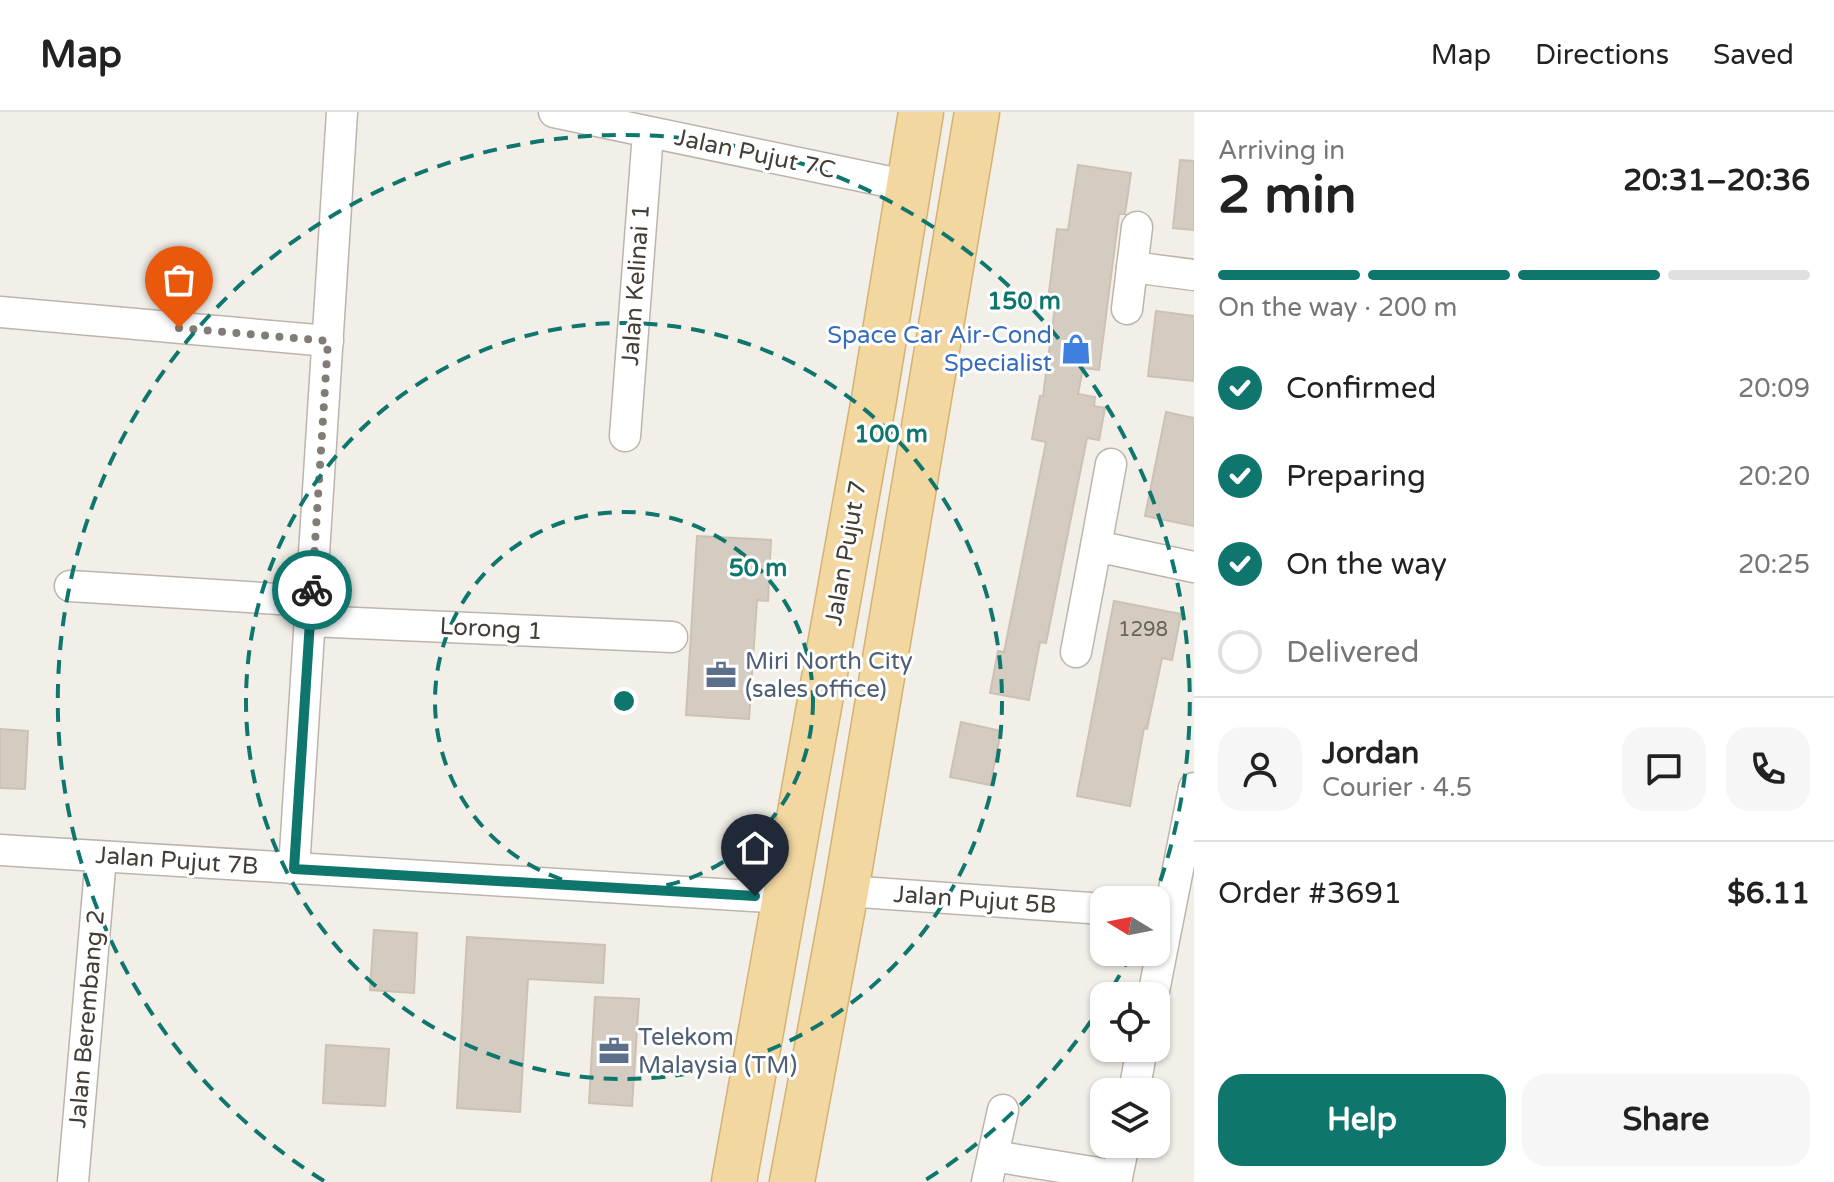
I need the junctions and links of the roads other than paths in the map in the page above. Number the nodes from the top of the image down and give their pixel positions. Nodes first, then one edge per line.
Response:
1 (342, 112) edge
2 (554, 112) edge
3 (921, 112) edge
4 (937, 112) edge
5 (977, 112) edge
6 (648, 133) junction
7 (909, 186) junction
8 (1137, 227) dead end
9 (1132, 267) junction
10 (1194, 275) edge
11 (1127, 309) dead end
12 (0, 312) edge
13 (328, 341) junction
14 (874, 399) junction
15 (625, 436) dead end
16 (1111, 464) dead end
17 (1096, 546) junction
18 (1194, 567) edge
19 (70, 586) dead end
20 (310, 611) junction
21 (672, 637) dead end
22 (1076, 652) dead end
23 (1194, 788) edge
24 (0, 850) edge
25 (101, 857) junction
26 (294, 869) junction
27 (846, 891) junction
28 (785, 898) junction
29 (1090, 908) edge
30 (1173, 914) edge
31 (1156, 982) edge
32 (1003, 1110) dead end
33 (1121, 1158) edge
34 (990, 1169) edge
35 (1117, 1179) edge
36 (73, 1182) edge
37 (734, 1182) edge
38 (792, 1182) edge

1 - 13 street
2 - 6 street, Jalan Pujut 7C
3 - 7 main road, Jalan Pujut 7
4 - 14 main road
5 - 27 main road
6 - 7 street, Jalan Pujut 7C
6 - 15 street, Jalan Kelinai 1
7 - 14 main road, Jalan Pujut 7
8 - 9 street
9 - 10 street
9 - 11 street
12 - 13 street
13 - 20 street
14 - 28 main road, Jalan Pujut 7
16 - 17 street
17 - 18 street
17 - 22 street
19 - 20 street, Lorong 1
20 - 21 street, Lorong 1
20 - 26 street
23 - 30 street
24 - 25 street, Jalan Pujut 7B
25 - 26 street, Jalan Pujut 7B
25 - 36 street, Jalan Berembang 2
26 - 28 street, Jalan Pujut 7B
27 - 29 street, Jalan Pujut 5B
27 - 38 main road
28 - 37 main road, Jalan Pujut 7
30 - 31 street
32 - 34 street
33 - 35 street
34 - 35 street

